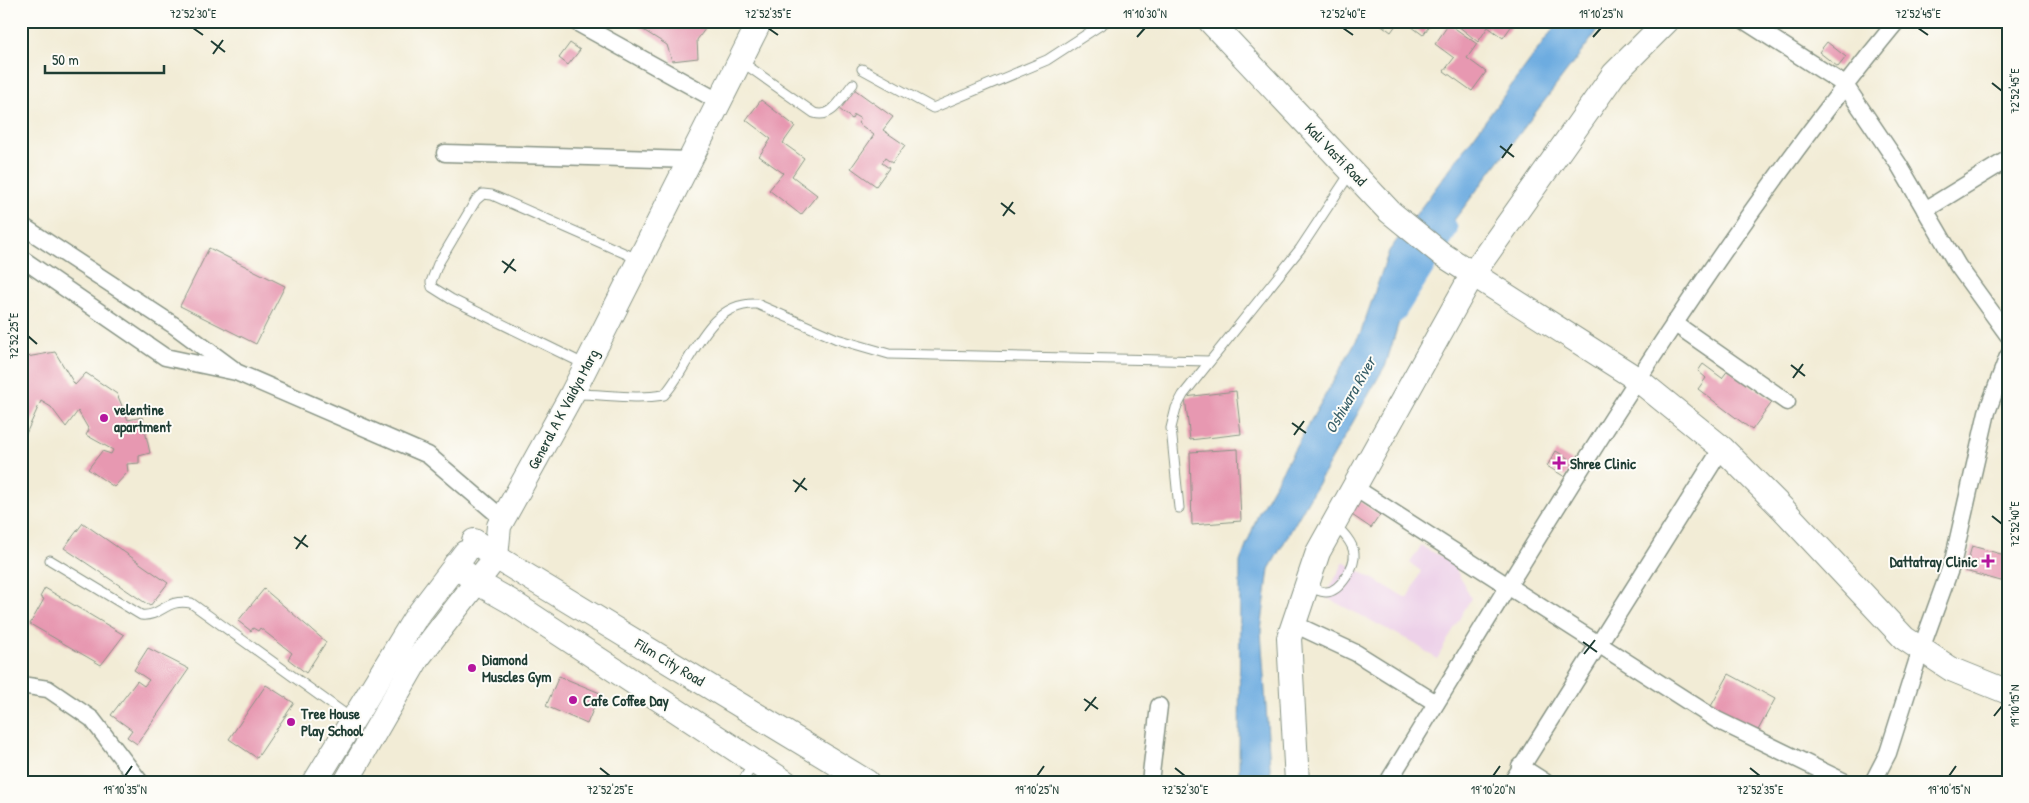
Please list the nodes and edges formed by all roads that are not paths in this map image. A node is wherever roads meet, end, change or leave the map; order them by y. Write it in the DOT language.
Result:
graph roads {
  1 [pos="574,21"];
  2 [pos="760,21"];
  3 [pos="1108,21"];
  4 [pos="1210,21"];
  5 [pos="1666,21"];
  6 [pos="1745,21"];
  7 [pos="1897,21"];
  8 [pos="739,61"];
  9 [pos="862,69"];
  10 [pos="853,84"];
  11 [pos="1844,85"];
  12 [pos="718,101"];
  13 [pos="445,153"];
  14 [pos="2008,159"];
  15 [pos="692,160"];
  16 [pos="1352,171"];
  17 [pos="1925,210"];
  18 [pos="21,225"];
  19 [pos="21,258"];
  20 [pos="640,261"];
  21 [pos="1474,272"];
  22 [pos="1674,323"];
  23 [pos="2008,335"];
  24 [pos="2008,356"];
  25 [pos="1210,361"];
  26 [pos="587,366"];
  27 [pos="236,372"];
  28 [pos="1637,378"];
  29 [pos="572,394"];
  30 [pos="1787,402"];
  31 [pos="1722,448"];
  32 [pos="1355,488"];
  33 [pos="1179,508"];
  34 [pos="501,523"];
  35 [pos="1334,524"];
  36 [pos="474,541"];
  37 [pos="496,557"];
  38 [pos="50,560"];
  39 [pos="455,565"];
  40 [pos="478,583"];
  41 [pos="1307,586"];
  42 [pos="1507,587"];
  43 [pos="1294,624"];
  44 [pos="1598,644"];
  45 [pos="1921,649"];
  46 [pos="21,685"];
  47 [pos="2008,692"];
  48 [pos="1436,703"];
  49 [pos="1159,706"];
  50 [pos="352,719"];
  51 [pos="756,761"];
  52 [pos="1520,766"];
  53 [pos="1299,781"];
  54 [pos="140,782"];
  55 [pos="315,782"];
  56 [pos="346,782"];
  57 [pos="742,782"];
  58 [pos="785,782"];
  59 [pos="866,782"];
  60 [pos="1150,782"];
  61 [pos="1388,782"];
  62 [pos="1512,782"];
  63 [pos="1545,782"];
  64 [pos="1845,782"];
  65 [pos="1873,782"];
  1 -- 12 [label="street"];
  2 -- 8 [label="street, General A K Vaidya Marg"];
  3 -- 9 [label="lane"];
  4 -- 16 [label="street, Kali Vasti Road"];
  5 -- 21 [label="street"];
  6 -- 11 [label="street"];
  7 -- 11 [label="street"];
  8 -- 10 [label="lane"];
  8 -- 12 [label="street, General A K Vaidya Marg"];
  11 -- 17 [label="street"];
  11 -- 22 [label="street"];
  12 -- 15 [label="street, General A K Vaidya Marg"];
  13 -- 15 [label="street"];
  14 -- 17 [label="street"];
  15 -- 20 [label="street, General A K Vaidya Marg"];
  16 -- 21 [label="street, Kali Vasti Road"];
  16 -- 25 [label="lane"];
  17 -- 23 [label="street"];
  18 -- 27 [label="street"];
  19 -- 27 [label="street"];
  20 -- 26 [label="street, General A K Vaidya Marg"];
  20 -- 26 [label="lane"];
  21 -- 28 [label="street, Kali Vasti Road"];
  21 -- 32 [label="street"];
  22 -- 28 [label="street"];
  22 -- 30 [label="street"];
  24 -- 45 [label="street"];
  25 -- 29 [label="lane"];
  25 -- 33 [label="lane"];
  26 -- 29 [label="street, General A K Vaidya Marg"];
  27 -- 34 [label="street"];
  28 -- 31 [label="street, Kali Vasti Road"];
  28 -- 42 [label="street"];
  29 -- 34 [label="street, General A K Vaidya Marg"];
  31 -- 44 [label="street"];
  31 -- 45 [label="street, Kali Vasti Road"];
  32 -- 35 [label="street"];
  32 -- 42 [label="street"];
  34 -- 36 [label="street"];
  34 -- 37 [label="street, General A K Vaidya Marg"];
  35 -- 41 [label="street"];
  35 -- 41 [label="lane"];
  36 -- 37 [label="street, Film City Road"];
  36 -- 39 [label="street"];
  37 -- 40 [label="street, General A K Vaidya Marg"];
  37 -- 59 [label="street, Film City Road"];
  38 -- 50 [label="lane"];
  39 -- 40 [label="street"];
  39 -- 50 [label="street"];
  40 -- 51 [label="street"];
  40 -- 56 [label="street, General A K Vaidya Marg"];
  41 -- 43 [label="street"];
  42 -- 44 [label="street"];
  42 -- 48 [label="street"];
  43 -- 48 [label="street"];
  43 -- 53 [label="street"];
  44 -- 52 [label="street"];
  44 -- 64 [label="street"];
  45 -- 47 [label="street, Kali Vasti Road"];
  45 -- 65 [label="street"];
  46 -- 54 [label="street"];
  48 -- 61 [label="street"];
  49 -- 60 [label="street"];
  50 -- 55 [label="street"];
  51 -- 57 [label="lane"];
  51 -- 58 [label="street"];
  52 -- 62 [label="street"];
  52 -- 63 [label="street"];
}
